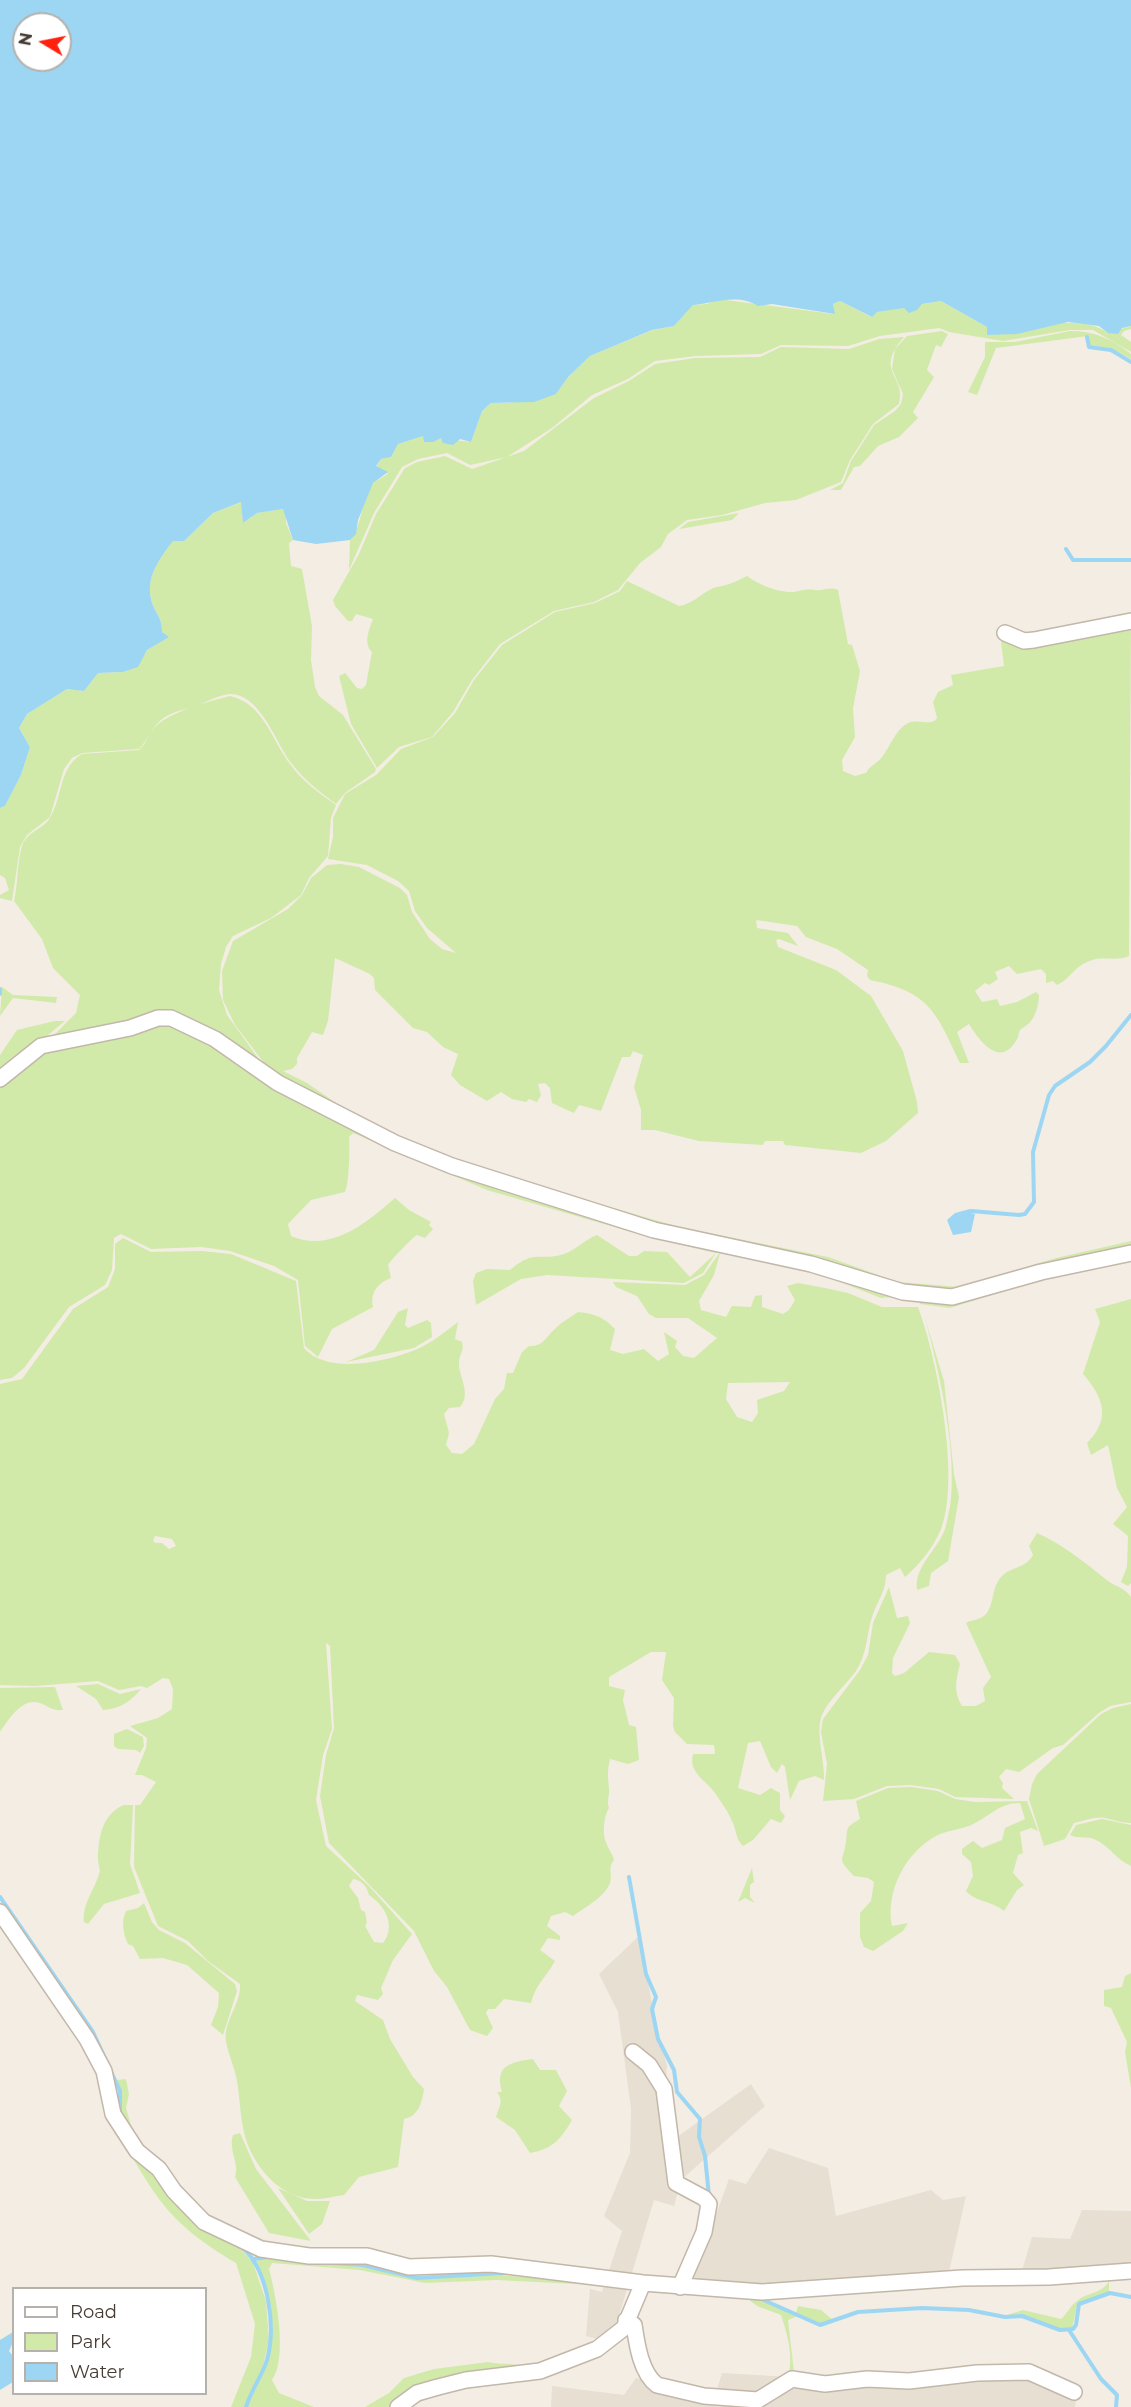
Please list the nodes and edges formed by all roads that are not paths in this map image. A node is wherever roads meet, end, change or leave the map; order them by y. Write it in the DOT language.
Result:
graph roads {
  1 [pos="1131,621"];
  2 [pos="1005,633"];
  3 [pos="0,1079"];
  4 [pos="1131,1253"];
  5 [pos="0,1912"];
  6 [pos="633,2052"];
  7 [pos="1131,2271"];
  8 [pos="643,2283"];
  9 [pos="680,2287"];
  10 [pos="626,2320"];
  11 [pos="1074,2392"];
  12 [pos="398,2407"];
  1 -- 2 [label="street"];
  3 -- 4 [label="street"];
  5 -- 8 [label="street"];
  6 -- 9 [label="street"];
  7 -- 9 [label="street"];
  8 -- 9 [label="street"];
  8 -- 10 [label="street"];
  10 -- 11 [label="street"];
  10 -- 12 [label="street"];
}
